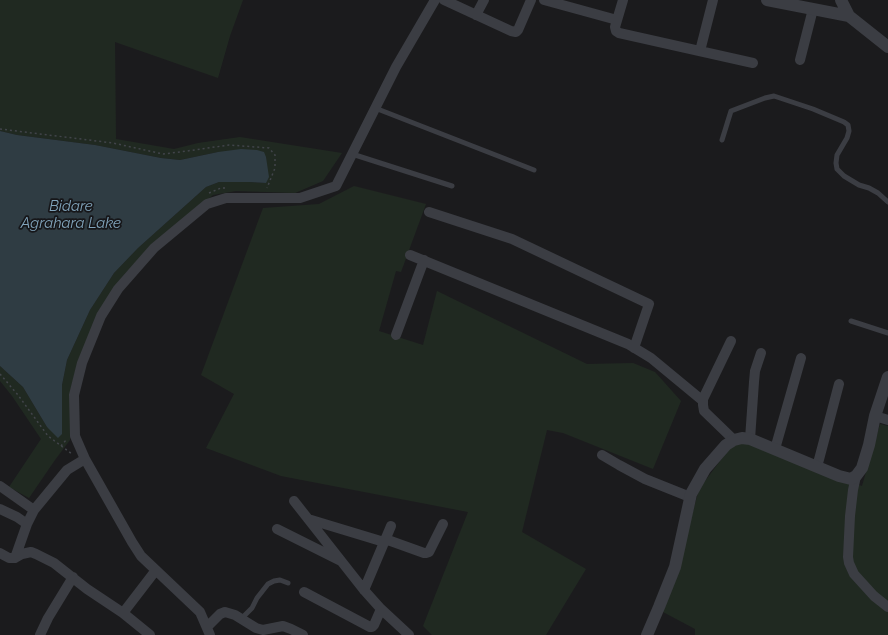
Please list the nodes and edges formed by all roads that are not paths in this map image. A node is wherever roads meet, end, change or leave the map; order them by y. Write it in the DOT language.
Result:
graph roads {
  1 [pos="435,0"];
  2 [pos="444,0"];
  3 [pos="484,0"];
  4 [pos="531,0"];
  5 [pos="544,0"];
  6 [pos="623,0"];
  7 [pos="713,0"];
  8 [pos="767,0"];
  9 [pos="841,0"];
  10 [pos="813,9"];
  11 [pos="476,15"];
  12 [pos="849,16"];
  13 [pos="617,20"];
  14 [pos="888,47"];
  15 [pos="700,51"];
  16 [pos="800,60"];
  17 [pos="752,63"];
  18 [pos="375,108"];
  19 [pos="722,140"];
  20 [pos="352,154"];
  21 [pos="534,170"];
  22 [pos="452,186"];
  23 [pos="888,202"];
  24 [pos="429,212"];
  25 [pos="410,255"];
  26 [pos="424,260"];
  27 [pos="851,321"];
  28 [pos="888,333"];
  29 [pos="396,335"];
  30 [pos="731,341"];
  31 [pos="634,348"];
  32 [pos="761,352"];
  33 [pos="800,358"];
  34 [pos="888,377"];
  35 [pos="839,384"];
  36 [pos="703,401"];
  37 [pos="875,416"];
  38 [pos="888,420"];
  39 [pos="750,439"];
  40 [pos="734,440"];
  41 [pos="775,449"];
  42 [pos="602,455"];
  43 [pos="84,460"];
  44 [pos="818,467"];
  45 [pos="856,476"];
  46 [pos="0,486"];
  47 [pos="690,497"];
  48 [pos="294,501"];
  49 [pos="0,509"];
  50 [pos="34,510"];
  51 [pos="308,519"];
  52 [pos="27,524"];
  53 [pos="443,524"];
  54 [pos="391,526"];
  55 [pos="276,529"];
  56 [pos="384,540"];
  57 [pos="0,553"];
  58 [pos="15,558"];
  59 [pos="342,561"];
  60 [pos="156,570"];
  61 [pos="73,577"];
  62 [pos="288,583"];
  63 [pos="364,590"];
  64 [pos="304,592"];
  65 [pos="888,607"];
  66 [pos="381,609"];
  67 [pos="123,613"];
  68 [pos="242,618"];
  69 [pos="208,631"];
  70 [pos="43,634"];
  71 [pos="150,635"];
  72 [pos="303,635"];
  73 [pos="409,635"];
  74 [pos="647,635"];
  1 -- 18 [label="street"];
  2 -- 11 [label="street"];
  3 -- 11 [label="street"];
  4 -- 11 [label="street"];
  5 -- 13 [label="street"];
  6 -- 13 [label="street"];
  7 -- 15 [label="street"];
  8 -- 10 [label="street"];
  9 -- 12 [label="street"];
  10 -- 12 [label="street"];
  10 -- 16 [label="street"];
  12 -- 14 [label="street"];
  13 -- 15 [label="street"];
  15 -- 17 [label="street"];
  18 -- 20 [label="street"];
  18 -- 21 [label="lane"];
  19 -- 23 [label="lane"];
  20 -- 22 [label="lane"];
  20 -- 43 [label="street"];
  24 -- 31 [label="street"];
  25 -- 26 [label="street"];
  26 -- 29 [label="street"];
  26 -- 31 [label="street"];
  27 -- 28 [label="lane"];
  30 -- 36 [label="street"];
  31 -- 36 [label="street"];
  32 -- 39 [label="street"];
  33 -- 41 [label="street"];
  34 -- 37 [label="street"];
  35 -- 44 [label="street"];
  36 -- 40 [label="street"];
  37 -- 38 [label="street"];
  37 -- 45 [label="street"];
  39 -- 40 [label="street"];
  39 -- 41 [label="street"];
  40 -- 47 [label="street"];
  41 -- 44 [label="street"];
  42 -- 47 [label="street"];
  43 -- 50 [label="street"];
  43 -- 60 [label="street"];
  44 -- 45 [label="street"];
  45 -- 65 [label="street"];
  46 -- 50 [label="street"];
  47 -- 74 [label="street"];
  48 -- 51 [label="street"];
  49 -- 52 [label="street"];
  50 -- 52 [label="street"];
  51 -- 56 [label="street"];
  51 -- 59 [label="street"];
  52 -- 58 [label="street"];
  53 -- 56 [label="street"];
  54 -- 56 [label="street"];
  55 -- 59 [label="street"];
  56 -- 63 [label="street"];
  57 -- 58 [label="street"];
  58 -- 61 [label="street"];
  59 -- 63 [label="street"];
  60 -- 67 [label="street"];
  60 -- 69 [label="street"];
  61 -- 67 [label="street"];
  61 -- 70 [label="street"];
  62 -- 68 [label="lane"];
  63 -- 66 [label="street"];
  64 -- 66 [label="street"];
  66 -- 73 [label="street"];
  67 -- 71 [label="street"];
  68 -- 69 [label="street"];
  68 -- 72 [label="street"];
}
